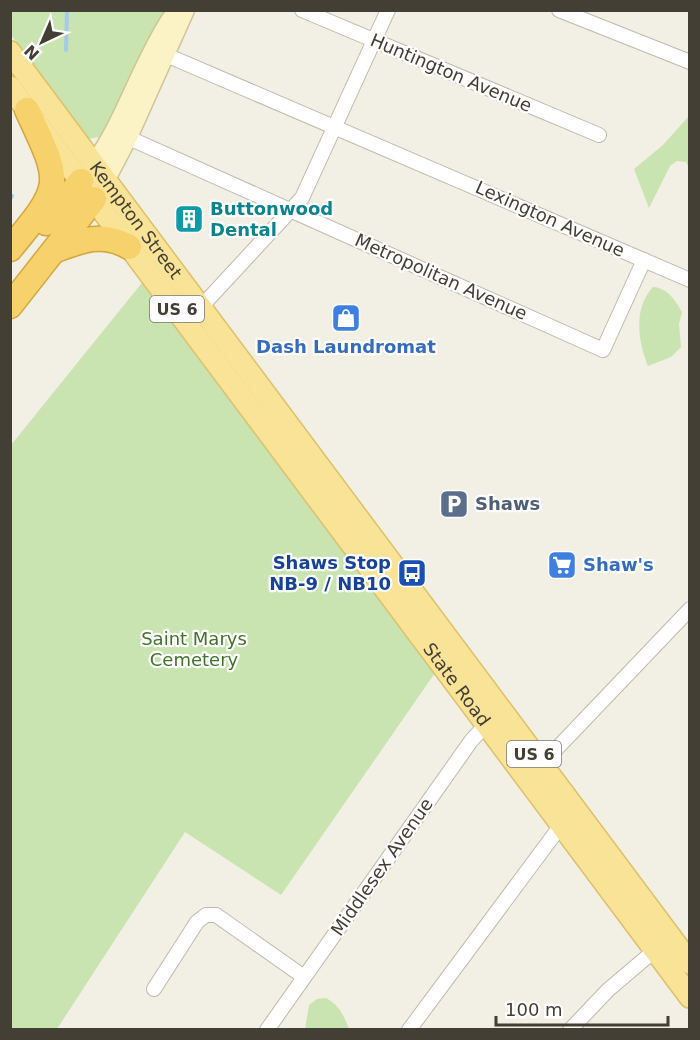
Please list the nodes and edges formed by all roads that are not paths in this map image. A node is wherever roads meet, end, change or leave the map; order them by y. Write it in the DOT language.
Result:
graph roads {
  1 [pos="177,10"];
  2 [pos="185,10"];
  3 [pos="302,10"];
  4 [pos="388,10"];
  5 [pos="559,10"];
  6 [pos="374,41"];
  7 [pos="10,52"];
  8 [pos="159,52"];
  9 [pos="690,62"];
  10 [pos="10,87"];
  11 [pos="27,110"];
  12 [pos="335,127"];
  13 [pos="121,134"];
  14 [pos="599,135"];
  15 [pos="94,180"];
  16 [pos="292,210"];
  17 [pos="129,247"];
  18 [pos="10,249"];
  19 [pos="56,250"];
  20 [pos="644,260"];
  21 [pos="10,265"];
  22 [pos="690,280"];
  23 [pos="10,306"];
  24 [pos="201,307"];
  25 [pos="319,481"];
  26 [pos="690,609"];
  27 [pos="494,717"];
  28 [pos="542,764"];
  29 [pos="562,824"];
  30 [pos="662,943"];
  31 [pos="690,963"];
  32 [pos="304,977"];
  33 [pos="154,989"];
  34 [pos="690,996"];
  35 [pos="267,1029"];
  36 [pos="409,1029"];
  37 [pos="570,1029"];
  1 -- 8 [label="main road"];
  2 -- 8 [label="main road"];
  3 -- 6 [label="street, Huntington Avenue"];
  4 -- 6 [label="street"];
  5 -- 9 [label="street"];
  6 -- 12 [label="street"];
  6 -- 14 [label="street, Huntington Avenue"];
  7 -- 15 [label="main road, Kempton Street / US 6"];
  8 -- 12 [label="street, Lexington Avenue"];
  8 -- 13 [label="main road"];
  10 -- 11 [label="main road, Kempton Street / US 6"];
  11 -- 15 [label="main road, Kempton Street / US 6"];
  11 -- 18 [label="highway"];
  12 -- 16 [label="street"];
  12 -- 20 [label="street, Lexington Avenue"];
  13 -- 15 [label="main road"];
  13 -- 16 [label="street, Metropolitan Avenue"];
  15 -- 17 [label="main road, Kempton Street / US 6"];
  15 -- 19 [label="highway"];
  15 -- 21 [label="highway"];
  15 -- 24 [label="main road, Kempton Street / US 6"];
  16 -- 20 [label="street, Metropolitan Avenue"];
  16 -- 24 [label="street"];
  17 -- 19 [label="highway"];
  17 -- 25 [label="main road, Kempton Street / US 6"];
  19 -- 23 [label="highway"];
  20 -- 22 [label="street, Lexington Avenue"];
  24 -- 25 [label="main road, Kempton Street / US 6"];
  25 -- 27 [label="main road, State Road / US 6"];
  26 -- 28 [label="street"];
  27 -- 28 [label="main road, State Road / US 6"];
  27 -- 29 [label="main road, State Road / US 6"];
  27 -- 32 [label="street, Middlesex Avenue"];
  28 -- 30 [label="main road, State Road / US 6"];
  29 -- 30 [label="main road, State Road / US 6"];
  29 -- 36 [label="street"];
  30 -- 31 [label="main road, State Road / US 6"];
  30 -- 34 [label="main road, State Road / US 6"];
  30 -- 37 [label="street"];
  32 -- 33 [label="street"];
  32 -- 35 [label="street, Middlesex Avenue"];
}
